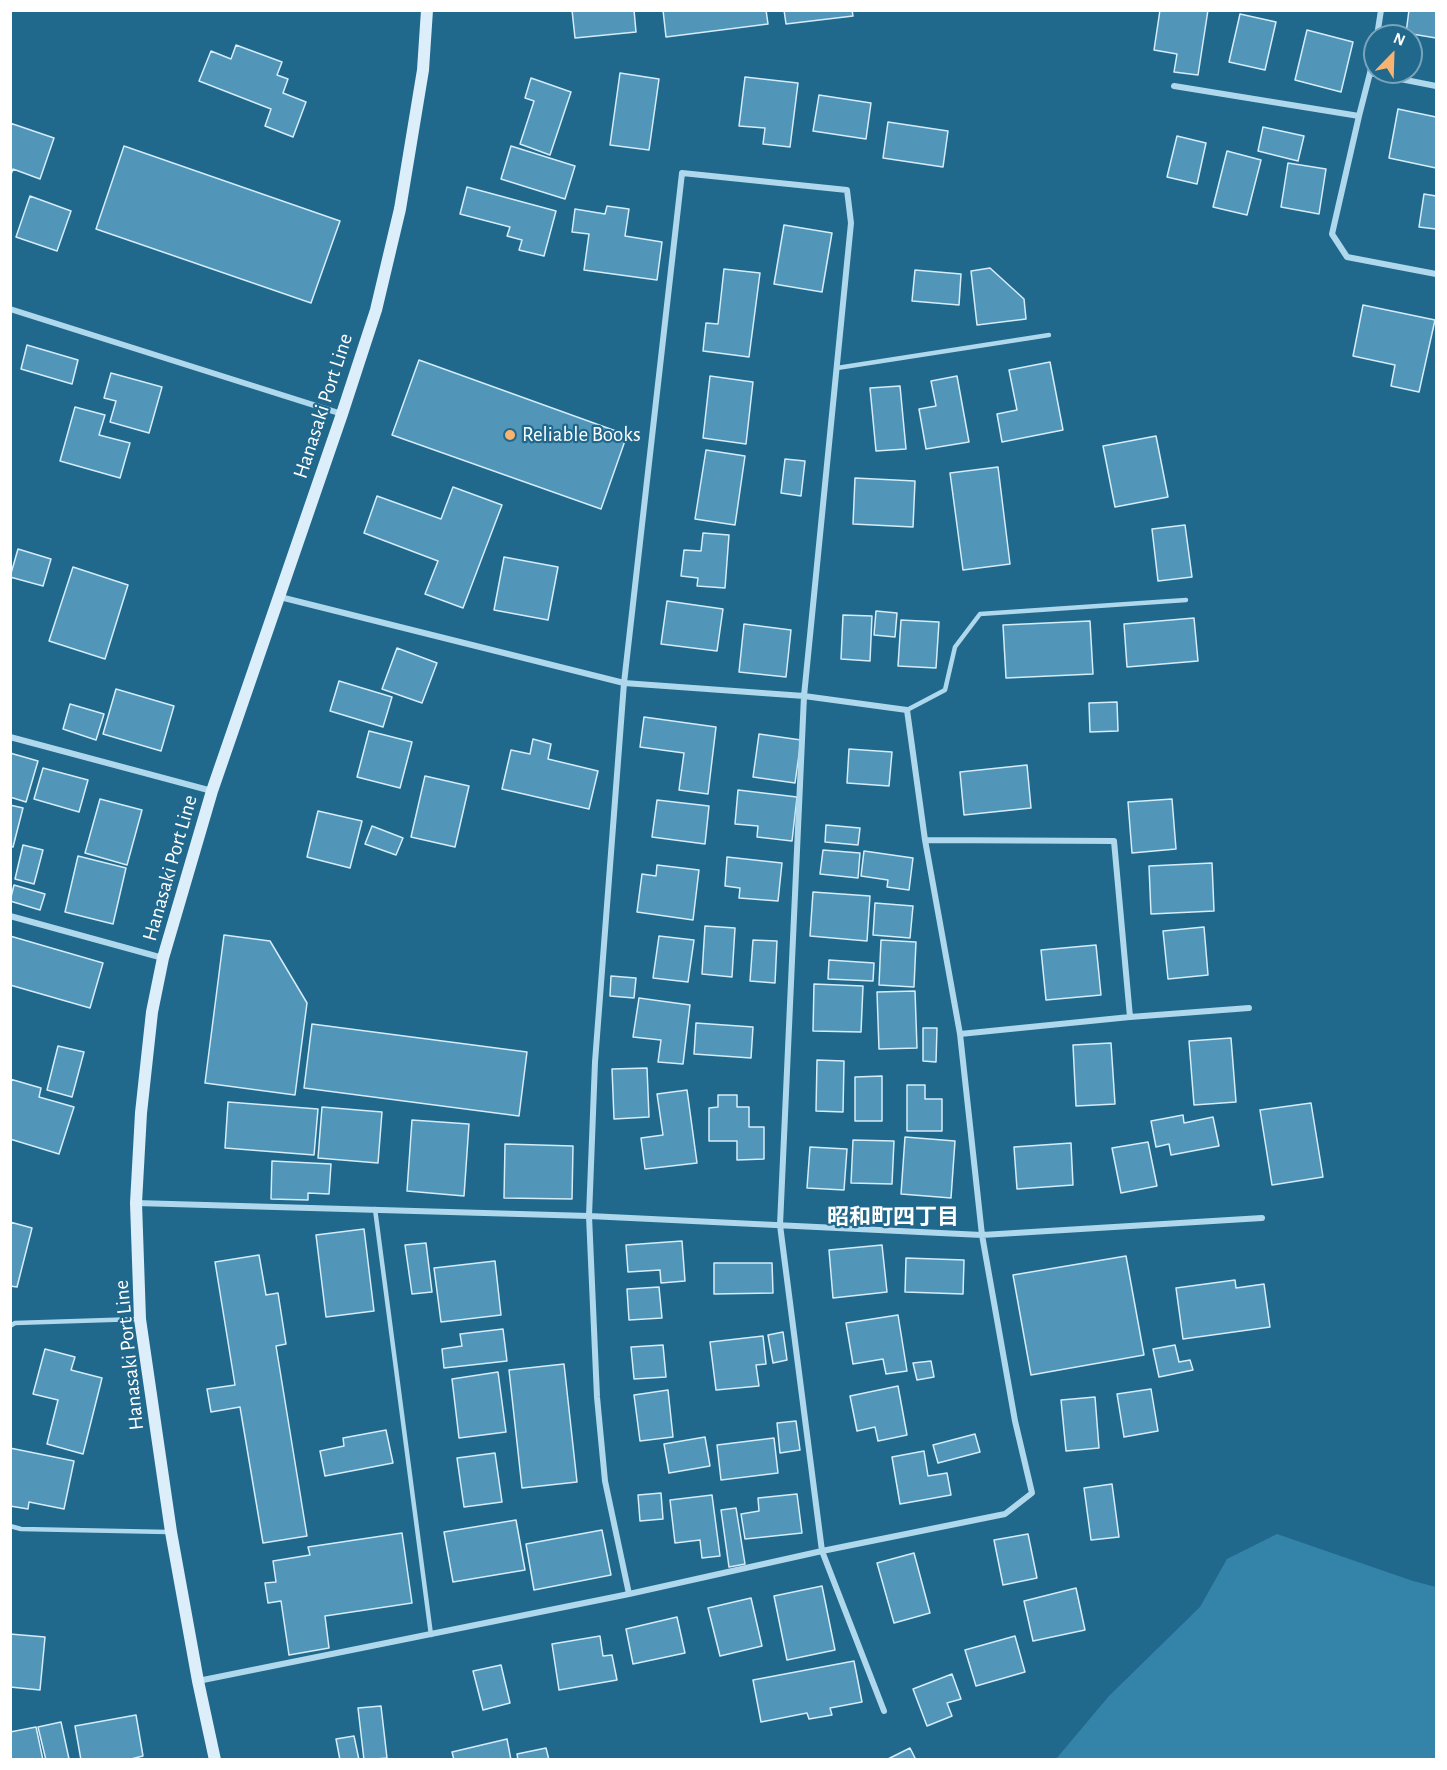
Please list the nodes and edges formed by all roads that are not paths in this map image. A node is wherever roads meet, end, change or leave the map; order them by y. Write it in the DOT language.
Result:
graph roads {
  1 [pos="427,10"];
  2 [pos="1367,84"];
  3 [pos="1174,86"];
  4 [pos="1359,116"];
  5 [pos="1437,274"];
  6 [pos="10,309"];
  7 [pos="1049,335"];
  8 [pos="837,368"];
  9 [pos="342,414"];
  10 [pos="280,597"];
  11 [pos="1186,600"];
  12 [pos="624,682"];
  13 [pos="804,696"];
  14 [pos="907,710"];
  15 [pos="10,737"];
  16 [pos="212,791"];
  17 [pos="925,840"];
  18 [pos="10,916"];
  19 [pos="163,958"];
  20 [pos="1249,1008"];
  21 [pos="1130,1017"];
  22 [pos="960,1034"];
  23 [pos="136,1203"];
  24 [pos="375,1209"];
  25 [pos="589,1216"];
  26 [pos="1262,1218"];
  27 [pos="780,1225"];
  28 [pos="982,1235"];
  29 [pos="140,1319"];
  30 [pos="10,1326"];
  31 [pos="10,1526"];
  32 [pos="171,1532"];
  33 [pos="822,1551"];
  34 [pos="629,1594"];
  35 [pos="431,1635"];
  36 [pos="198,1682"];
  37 [pos="884,1711"];
  38 [pos="214,1760"];
  1 -- 9 [label="main road, Hanasaki Port Line"];
  2 -- 4 [label="street"];
  3 -- 4 [label="street"];
  4 -- 5 [label="street"];
  6 -- 9 [label="street"];
  7 -- 8 [label="lane"];
  8 -- 12 [label="street"];
  8 -- 13 [label="street"];
  9 -- 10 [label="main road, Hanasaki Port Line"];
  10 -- 12 [label="street"];
  10 -- 16 [label="main road, Hanasaki Port Line"];
  11 -- 14 [label="lane"];
  12 -- 13 [label="street"];
  12 -- 25 [label="street"];
  13 -- 14 [label="street"];
  13 -- 27 [label="street"];
  14 -- 17 [label="street"];
  15 -- 16 [label="street"];
  16 -- 19 [label="main road, Hanasaki Port Line"];
  17 -- 21 [label="street"];
  17 -- 22 [label="street"];
  18 -- 19 [label="street"];
  19 -- 23 [label="main road, Hanasaki Port Line"];
  20 -- 21 [label="street"];
  21 -- 22 [label="street"];
  22 -- 28 [label="street"];
  23 -- 24 [label="street"];
  23 -- 29 [label="main road, Hanasaki Port Line"];
  24 -- 25 [label="street"];
  24 -- 35 [label="lane"];
  25 -- 27 [label="street"];
  25 -- 34 [label="street"];
  26 -- 28 [label="street"];
  27 -- 28 [label="street"];
  27 -- 33 [label="street"];
  28 -- 33 [label="street"];
  29 -- 30 [label="lane"];
  29 -- 32 [label="main road, Hanasaki Port Line"];
  31 -- 32 [label="lane"];
  32 -- 36 [label="main road, Hanasaki Port Line"];
  33 -- 34 [label="street"];
  33 -- 37 [label="street"];
  34 -- 35 [label="street"];
  35 -- 36 [label="street"];
  36 -- 38 [label="main road, Hanasaki Port Line"];
}
